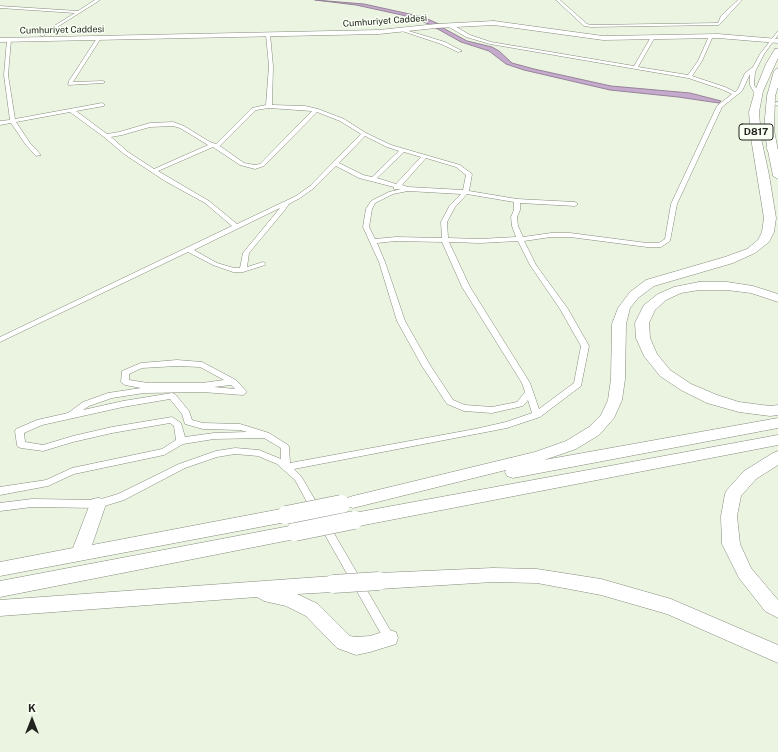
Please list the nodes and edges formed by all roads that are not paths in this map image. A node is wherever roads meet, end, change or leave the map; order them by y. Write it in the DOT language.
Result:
graph roads {
  1 [pos="98,0"];
  2 [pos="558,0"];
  3 [pos="740,0"];
  4 [pos="0,7"];
  5 [pos="79,12"];
  6 [pos="451,26"];
  7 [pos="426,27"];
  8 [pos="404,30"];
  9 [pos="778,32"];
  10 [pos="43,35"];
  11 [pos="268,35"];
  12 [pos="0,36"];
  13 [pos="711,36"];
  14 [pos="653,37"];
  15 [pos="99,38"];
  16 [pos="0,40"];
  17 [pos="9,40"];
  18 [pos="771,41"];
  19 [pos="778,41"];
  20 [pos="460,51"];
  21 [pos="778,51"];
  22 [pos="636,67"];
  23 [pos="755,68"];
  24 [pos="778,71"];
  25 [pos="690,77"];
  26 [pos="103,82"];
  27 [pos="736,94"];
  28 [pos="758,95"];
  29 [pos="778,104"];
  30 [pos="102,105"];
  31 [pos="269,106"];
  32 [pos="316,110"];
  33 [pos="72,111"];
  34 [pos="769,116"];
  35 [pos="13,121"];
  36 [pos="0,123"];
  37 [pos="364,134"];
  38 [pos="106,136"];
  39 [pos="215,146"];
  40 [pos="772,147"];
  41 [pos="403,150"];
  42 [pos="38,155"];
  43 [pos="425,156"];
  44 [pos="778,161"];
  45 [pos="335,163"];
  46 [pos="762,167"];
  47 [pos="154,171"];
  48 [pos="778,176"];
  49 [pos="373,179"];
  50 [pos="399,185"];
  51 [pos="408,189"];
  52 [pos="466,192"];
  53 [pos="391,193"];
  54 [pos="517,201"];
  55 [pos="286,203"];
  56 [pos="575,204"];
  57 [pos="778,215"];
  58 [pos="236,226"];
  59 [pos="521,239"];
  60 [pos="374,241"];
  61 [pos="445,241"];
  62 [pos="189,250"];
  63 [pos="263,264"];
  64 [pos="243,270"];
  65 [pos="778,298"];
  66 [pos="0,340"];
  67 [pos="233,382"];
  68 [pos="529,393"];
  69 [pos="778,410"];
  70 [pos="537,415"];
  71 [pos="69,416"];
  72 [pos="778,423"];
  73 [pos="266,434"];
  74 [pos="778,440"];
  75 [pos="181,441"];
  76 [pos="778,457"];
  77 [pos="286,467"];
  78 [pos="0,491"];
  79 [pos="347,503"];
  80 [pos="98,504"];
  81 [pos="0,507"];
  82 [pos="80,554"];
  83 [pos="0,568"];
  84 [pos="0,589"];
  85 [pos="250,590"];
  86 [pos="0,608"];
  87 [pos="778,610"];
  88 [pos="389,638"];
  89 [pos="778,654"];
  1 -- 5 [label="street"];
  2 -- 3 [label="street"];
  4 -- 5 [label="street"];
  5 -- 10 [label="street"];
  6 -- 7 [label="street, Cumhuriyet Caddesi"];
  6 -- 14 [label="street, Cumhuriyet Caddesi"];
  6 -- 22 [label="street"];
  7 -- 8 [label="street, Cumhuriyet Caddesi"];
  7 -- 10 [label="street"];
  8 -- 11 [label="street, Cumhuriyet Caddesi"];
  8 -- 20 [label="street"];
  9 -- 18 [label="street"];
  10 -- 12 [label="street"];
  11 -- 15 [label="street, Cumhuriyet Caddesi"];
  11 -- 31 [label="street"];
  13 -- 14 [label="street, Cumhuriyet Caddesi"];
  13 -- 18 [label="street, Cumhuriyet Caddesi"];
  13 -- 25 [label="street"];
  14 -- 22 [label="street"];
  15 -- 17 [label="street, Cumhuriyet Caddesi"];
  15 -- 26 [label="street"];
  16 -- 17 [label="street, Cumhuriyet Caddesi"];
  17 -- 35 [label="street"];
  18 -- 19 [label="street, Cumhuriyet Caddesi"];
  18 -- 23 [label="street"];
  21 -- 28 [label="highway, D817"];
  22 -- 25 [label="street"];
  23 -- 27 [label="street"];
  23 -- 28 [label="street"];
  24 -- 34 [label="highway, D817"];
  25 -- 27 [label="street"];
  27 -- 59 [label="street"];
  28 -- 46 [label="highway, D817"];
  29 -- 34 [label="highway"];
  30 -- 33 [label="street"];
  31 -- 32 [label="street"];
  31 -- 39 [label="street"];
  32 -- 37 [label="street"];
  32 -- 39 [label="street"];
  33 -- 35 [label="street"];
  33 -- 38 [label="street"];
  34 -- 40 [label="highway, D817"];
  35 -- 36 [label="street"];
  35 -- 42 [label="street"];
  37 -- 41 [label="street"];
  37 -- 45 [label="street"];
  38 -- 39 [label="street"];
  38 -- 47 [label="street"];
  39 -- 47 [label="street"];
  40 -- 44 [label="highway"];
  40 -- 48 [label="highway, D817"];
  41 -- 43 [label="street"];
  41 -- 49 [label="street"];
  43 -- 50 [label="street"];
  43 -- 52 [label="street"];
  45 -- 49 [label="street"];
  45 -- 55 [label="street"];
  46 -- 57 [label="highway, D817"];
  46 -- 79 [label="highway"];
  47 -- 58 [label="street"];
  49 -- 50 [label="street"];
  50 -- 51 [label="street"];
  50 -- 53 [label="street"];
  51 -- 52 [label="street"];
  51 -- 53 [label="street"];
  52 -- 54 [label="street"];
  52 -- 61 [label="street"];
  53 -- 60 [label="street"];
  54 -- 56 [label="street"];
  54 -- 59 [label="street"];
  55 -- 58 [label="street"];
  55 -- 64 [label="street"];
  58 -- 62 [label="street"];
  59 -- 61 [label="street"];
  59 -- 70 [label="street"];
  60 -- 61 [label="street"];
  60 -- 68 [label="street"];
  61 -- 68 [label="street"];
  62 -- 64 [label="street"];
  62 -- 66 [label="street"];
  63 -- 64 [label="street"];
  65 -- 69 [label="highway"];
  67 -- 67 [label="street"];
  67 -- 71 [label="street"];
  68 -- 70 [label="street"];
  70 -- 77 [label="street"];
  71 -- 73 [label="street"];
  71 -- 75 [label="street"];
  72 -- 79 [label="highway"];
  73 -- 75 [label="street"];
  73 -- 77 [label="street"];
  74 -- 84 [label="highway, bridge"];
  75 -- 78 [label="street"];
  76 -- 87 [label="highway"];
  77 -- 80 [label="street"];
  77 -- 88 [label="street"];
  79 -- 82 [label="highway, bridge"];
  80 -- 81 [label="street"];
  80 -- 82 [label="highway"];
  82 -- 83 [label="highway"];
  85 -- 86 [label="highway"];
  85 -- 88 [label="highway"];
  85 -- 89 [label="highway, bridge"];
}
